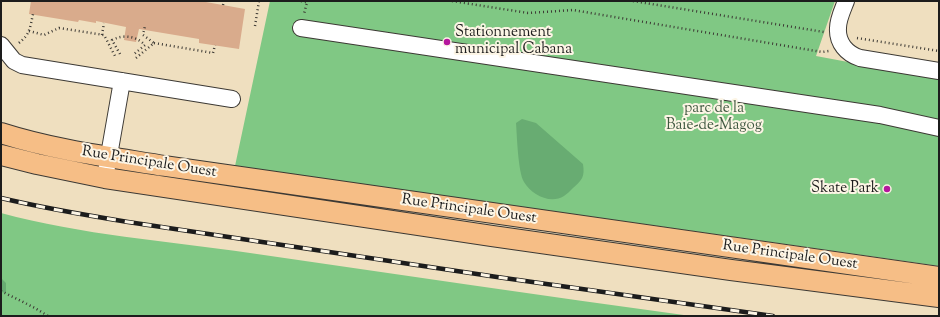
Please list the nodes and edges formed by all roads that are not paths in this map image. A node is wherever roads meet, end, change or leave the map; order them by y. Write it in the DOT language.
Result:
graph roads {
  1 [pos="846,1"];
  2 [pos="301,28"];
  3 [pos="4,49"];
  4 [pos="939,71"];
  5 [pos="122,81"];
  6 [pos="232,99"];
  7 [pos="939,128"];
  8 [pos="1,133"];
  9 [pos="1,155"];
  10 [pos="109,157"];
  11 [pos="106,178"];
  12 [pos="939,277"];
  13 [pos="939,297"];
  1 -- 4 [label="street"];
  2 -- 7 [label="street"];
  3 -- 5 [label="street"];
  5 -- 6 [label="street"];
  5 -- 10 [label="street"];
  8 -- 10 [label="main road, Rue Principale Ouest"];
  9 -- 11 [label="main road, Rue Principale Ouest"];
  10 -- 11 [label="street"];
  10 -- 12 [label="main road, Rue Principale Ouest"];
  11 -- 13 [label="main road, Rue Principale Ouest"];
}
